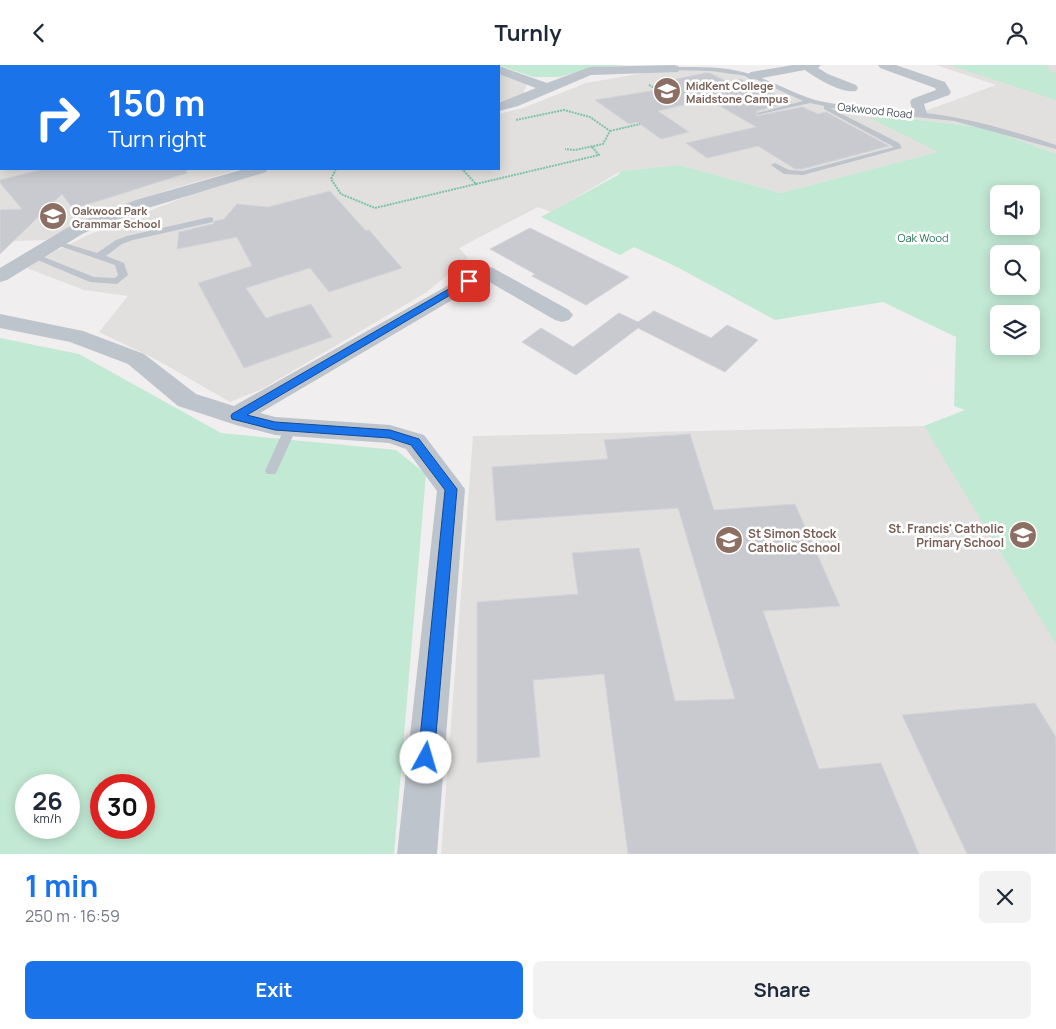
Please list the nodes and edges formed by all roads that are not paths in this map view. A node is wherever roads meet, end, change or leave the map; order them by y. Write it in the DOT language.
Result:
graph roads {
  1 [pos="884,65"];
  2 [pos="812,66"];
  3 [pos="674,69"];
  4 [pos="500,70"];
  5 [pos="751,76"];
  6 [pos="570,78"];
  7 [pos="623,83"];
  8 [pos="598,84"];
  9 [pos="940,85"];
  10 [pos="549,88"];
  11 [pos="851,88"];
  12 [pos="955,90"];
  13 [pos="814,102"];
  14 [pos="500,107"];
  15 [pos="759,114"];
  16 [pos="920,114"];
  17 [pos="1056,147"];
  18 [pos="775,165"];
  19 [pos="257,170"];
  20 [pos="210,220"];
  21 [pos="55,243"];
  22 [pos="33,256"];
  23 [pos="98,257"];
  24 [pos="0,276"];
  25 [pos="562,315"];
  26 [pos="0,321"];
  27 [pos="236,416"];
  28 [pos="290,427"];
  29 [pos="270,471"];
  30 [pos="417,854"];
  1 -- 9 [label="street"];
  2 -- 5 [label="street"];
  2 -- 11 [label="street"];
  3 -- 5 [label="lane, Oakwood Road"];
  3 -- 6 [label="street, Oakwood Road"];
  3 -- 7 [label="street"];
  4 -- 10 [label="street"];
  5 -- 13 [label="lane, Oakwood Road"];
  6 -- 8 [label="street"];
  6 -- 10 [label="street, Oakwood Road"];
  9 -- 12 [label="street"];
  9 -- 16 [label="street"];
  10 -- 14 [label="street, Oakwood Road"];
  13 -- 15 [label="lane"];
  13 -- 16 [label="lane, Oakwood Road"];
  13 -- 18 [label="lane"];
  16 -- 17 [label="lane, Oakwood Road"];
  19 -- 21 [label="street"];
  20 -- 23 [label="lane"];
  21 -- 22 [label="street"];
  21 -- 23 [label="lane"];
  22 -- 23 [label="lane"];
  22 -- 24 [label="street"];
  25 -- 27 [label="street"];
  26 -- 27 [label="street"];
  27 -- 28 [label="street"];
  28 -- 29 [label="lane"];
  28 -- 30 [label="street"];
}
